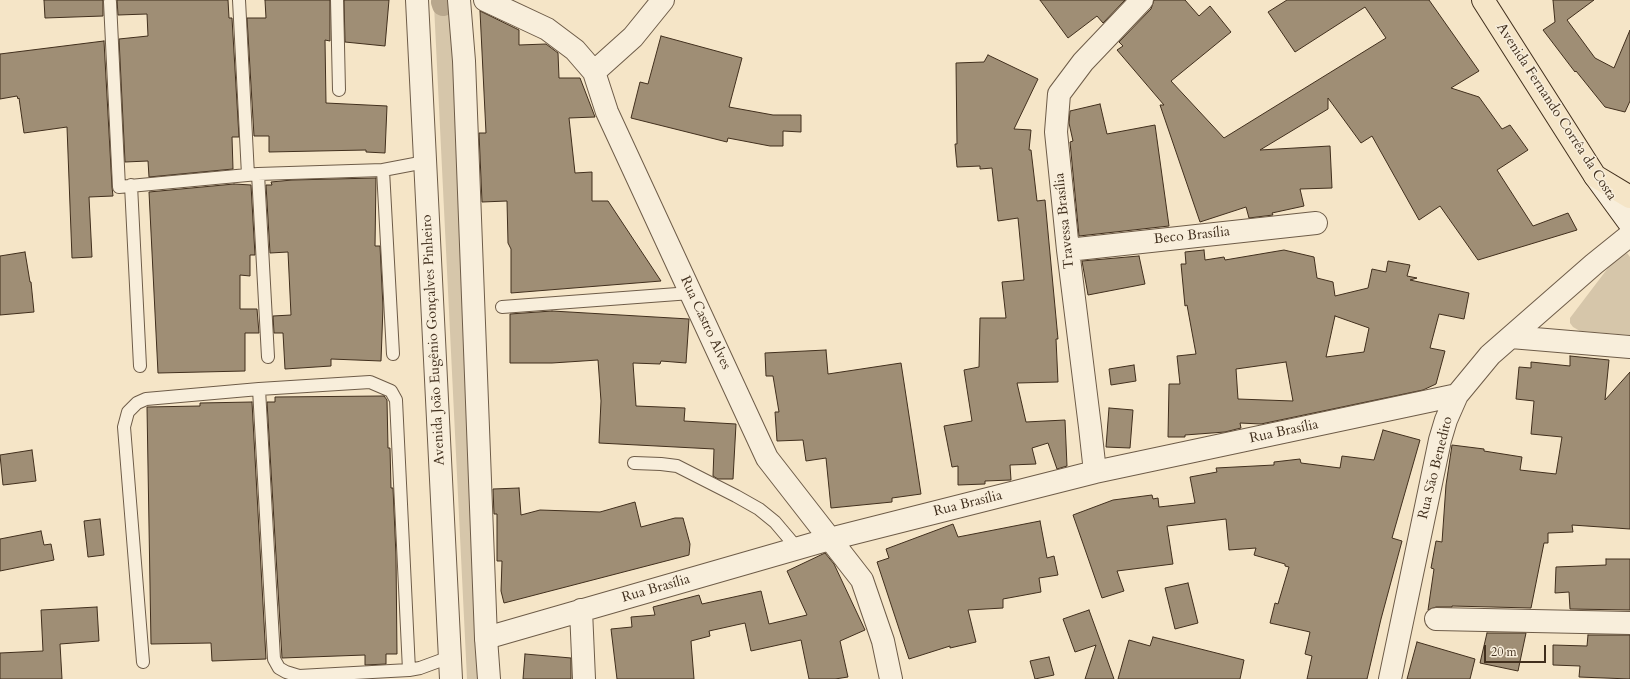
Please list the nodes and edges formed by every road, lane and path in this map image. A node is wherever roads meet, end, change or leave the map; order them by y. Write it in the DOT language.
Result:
graph roads {
  1 [pos="239,0"];
  2 [pos="337,0"];
  3 [pos="417,0"];
  4 [pos="459,0"];
  5 [pos="485,0"];
  6 [pos="663,0"];
  7 [pos="1142,0"];
  8 [pos="1483,0"];
  9 [pos="110,2"];
  10 [pos="594,72"];
  11 [pos="339,90"];
  12 [pos="425,162"];
  13 [pos="383,170"];
  14 [pos="253,174"];
  15 [pos="1595,176"];
  16 [pos="131,185"];
  17 [pos="1630,196"];
  18 [pos="1316,223"];
  19 [pos="1630,224"];
  20 [pos="1630,236"];
  21 [pos="1068,250"];
  22 [pos="691,293"];
  23 [pos="502,307"];
  24 [pos="1511,337"];
  25 [pos="1630,347"];
  26 [pos="393,354"];
  27 [pos="268,357"];
  28 [pos="140,366"];
  29 [pos="259,389"];
  30 [pos="1457,395"];
  31 [pos="634,463"];
  32 [pos="1095,472"];
  33 [pos="830,539"];
  34 [pos="797,548"];
  35 [pos="581,610"];
  36 [pos="1436,619"];
  37 [pos="1630,622"];
  38 [pos="486,638"];
  39 [pos="450,657"];
  40 [pos="143,662"];
  41 [pos="409,670"];
  42 [pos="451,679"];
  43 [pos="489,679"];
  44 [pos="584,679"];
  45 [pos="891,679"];
  46 [pos="1390,679"];
  1 -- 14 [label="lane"];
  2 -- 11 [label="lane"];
  3 -- 12 [label="street, Avenida João Eugênio Gonçalves Pinheiro"];
  4 -- 38 [label="street"];
  5 -- 10 [label="street, Rua Castro Alves"];
  6 -- 10 [label="street"];
  7 -- 21 [label="street, Travessa Brasília"];
  8 -- 15 [label="main road, Avenida Fernando Corrêa da Costa"];
  9 -- 16 [label="lane"];
  10 -- 22 [label="street, Rua Castro Alves"];
  12 -- 13 [label="lane"];
  12 -- 39 [label="street, Avenida João Eugênio Gonçalves Pinheiro"];
  13 -- 14 [label="lane"];
  13 -- 26 [label="lane"];
  14 -- 16 [label="lane"];
  14 -- 27 [label="lane"];
  15 -- 17 [label="main road"];
  15 -- 19 [label="street, Avenida Fernando Corrêa da Costa"];
  16 -- 28 [label="lane"];
  18 -- 21 [label="street, Beco Brasília"];
  20 -- 24 [label="street, Rua São Benedito"];
  21 -- 32 [label="street, Travessa Brasília"];
  22 -- 23 [label="lane"];
  22 -- 33 [label="street, Rua Castro Alves"];
  24 -- 25 [label="street"];
  24 -- 30 [label="street, Rua São Benedito"];
  29 -- 40 [label="lane"];
  29 -- 41 [label="lane"];
  29 -- 41 [label="lane"];
  30 -- 32 [label="street, Rua Brasília"];
  30 -- 46 [label="street, Rua São Benedito"];
  31 -- 34 [label="lane"];
  32 -- 33 [label="street, Rua Brasília"];
  33 -- 34 [label="street, Rua Brasília"];
  33 -- 45 [label="street, Rua Castro Alves"];
  34 -- 35 [label="street, Rua Brasília"];
  35 -- 38 [label="street, Rua Brasília"];
  35 -- 44 [label="street"];
  36 -- 37 [label="street"];
  38 -- 43 [label="street"];
  39 -- 41 [label="lane"];
  39 -- 42 [label="street, Avenida João Eugênio Gonçalves Pinheiro"];
}
